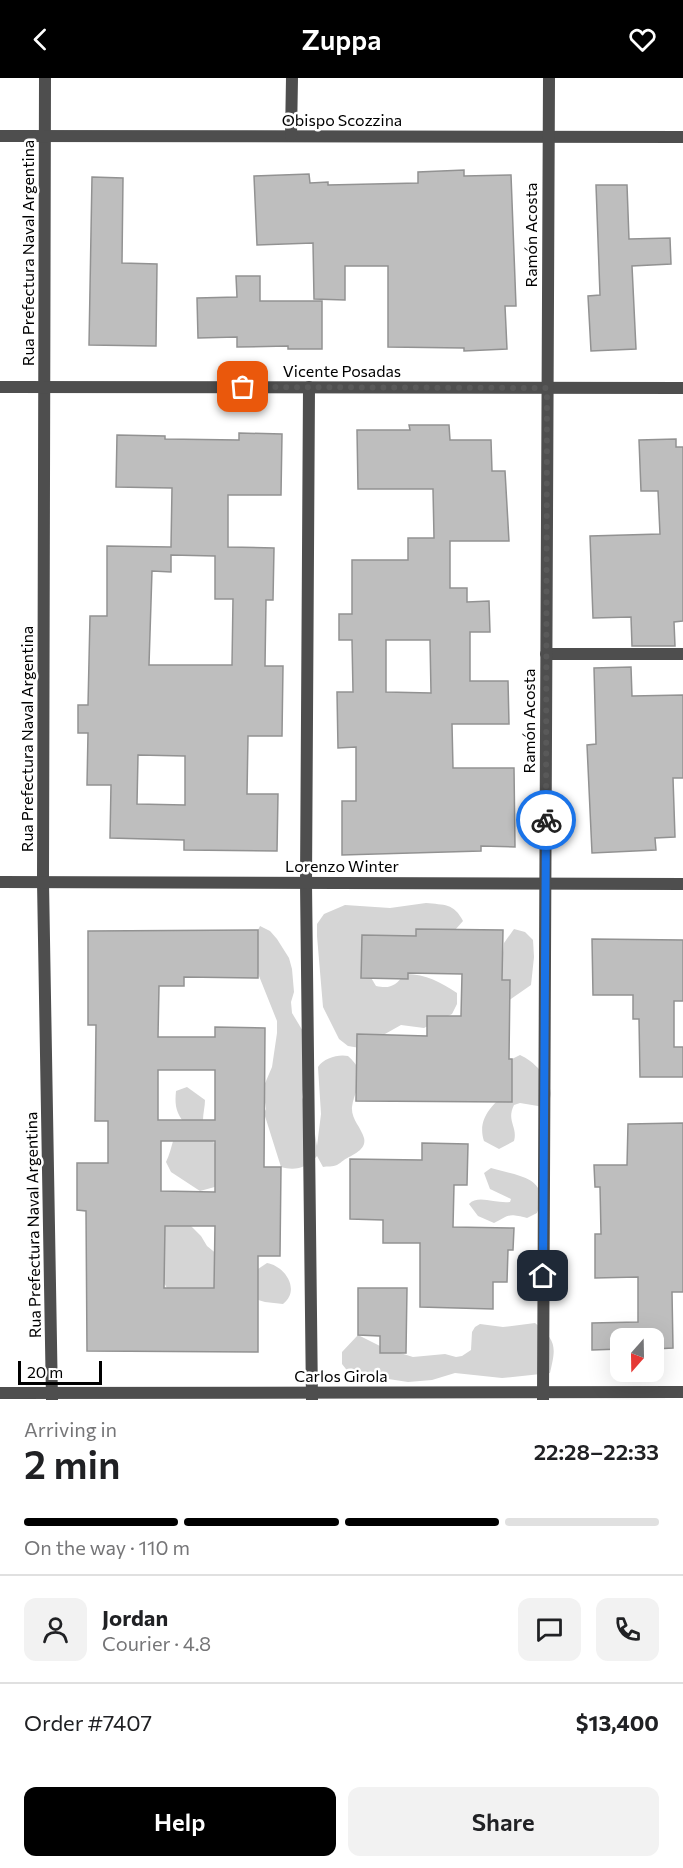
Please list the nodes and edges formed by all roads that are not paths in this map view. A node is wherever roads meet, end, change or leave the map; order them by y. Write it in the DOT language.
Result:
graph roads {
  1 [pos="45,78"];
  2 [pos="292,78"];
  3 [pos="549,78"];
  4 [pos="0,136"];
  5 [pos="45,136"];
  6 [pos="291,136"];
  7 [pos="548,137"];
  8 [pos="683,137"];
  9 [pos="0,387"];
  10 [pos="44,387"];
  11 [pos="309,387"];
  12 [pos="547,388"];
  13 [pos="683,388"];
  14 [pos="546,654"];
  15 [pos="683,654"];
  16 [pos="0,882"];
  17 [pos="43,882"];
  18 [pos="306,883"];
  19 [pos="545,884"];
  20 [pos="683,884"];
  21 [pos="683,1392"];
  22 [pos="0,1393"];
  23 [pos="52,1396"];
  24 [pos="312,1396"];
  25 [pos="543,1396"];
  1 -- 5 [label="street, Rua Prefectura Naval Argentina"];
  2 -- 6 [label="street"];
  3 -- 7 [label="street, Ramón Acosta"];
  4 -- 5 [label="street, Obispo Scozzina"];
  5 -- 6 [label="street, Obispo Scozzina"];
  5 -- 10 [label="street, Rua Prefectura Naval Argentina"];
  6 -- 7 [label="street, Obispo Scozzina"];
  7 -- 8 [label="street, Obispo Scozzina"];
  7 -- 12 [label="street, Ramón Acosta"];
  9 -- 10 [label="street, Vicente Posadas"];
  10 -- 11 [label="street, Vicente Posadas"];
  10 -- 17 [label="street, Rua Prefectura Naval Argentina"];
  11 -- 12 [label="street, Vicente Posadas"];
  11 -- 18 [label="street"];
  12 -- 13 [label="street, Vicente Posadas"];
  12 -- 14 [label="street, Ramón Acosta"];
  14 -- 15 [label="street"];
  14 -- 19 [label="street, Ramón Acosta"];
  16 -- 17 [label="street, Lorenzo Winter"];
  17 -- 18 [label="street, Lorenzo Winter"];
  17 -- 23 [label="street, Rua Prefectura Naval Argentina"];
  18 -- 19 [label="street, Lorenzo Winter"];
  18 -- 24 [label="street"];
  19 -- 20 [label="street, Lorenzo Winter"];
  19 -- 25 [label="street, Ramón Acosta"];
  21 -- 25 [label="street, Carlos Girola"];
  22 -- 23 [label="street, Carlos Girola"];
  23 -- 24 [label="street, Carlos Girola"];
  24 -- 25 [label="street, Carlos Girola"];
}
